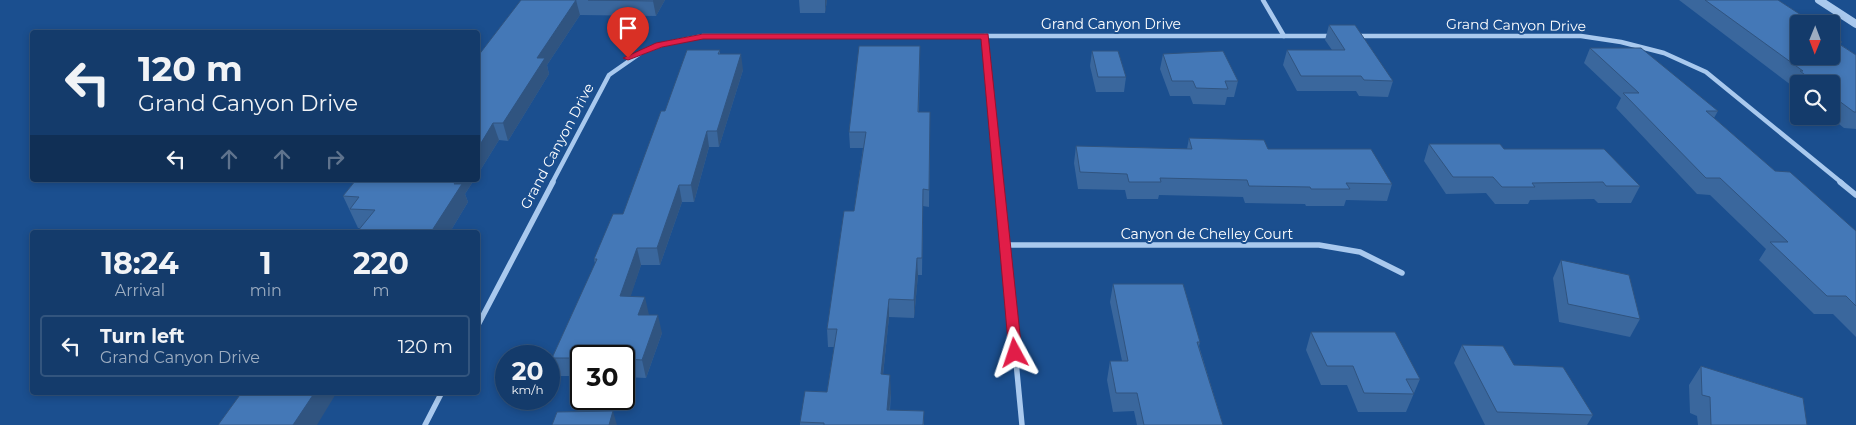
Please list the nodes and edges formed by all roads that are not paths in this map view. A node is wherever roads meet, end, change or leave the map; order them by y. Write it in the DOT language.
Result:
graph roads {
  1 [pos="1263,0"];
  2 [pos="1819,0"];
  3 [pos="1856,24"];
  4 [pos="985,36"];
  5 [pos="1284,36"];
  6 [pos="1333,36"];
  7 [pos="1353,36"];
  8 [pos="1856,196"];
  9 [pos="1005,245"];
  10 [pos="1402,274"];
  11 [pos="480,321"];
  12 [pos="440,395"];
  13 [pos="425,425"];
  14 [pos="1022,425"];
  1 -- 5 [label="street"];
  2 -- 3 [label="street"];
  4 -- 5 [label="street, Grand Canyon Drive"];
  4 -- 9 [label="street"];
  4 -- 11 [label="street, Grand Canyon Drive"];
  5 -- 6 [label="street, Grand Canyon Drive"];
  7 -- 8 [label="street, Grand Canyon Drive"];
  9 -- 10 [label="street, Canyon de Chelley Court"];
  9 -- 14 [label="street"];
  12 -- 13 [label="street"];
}
